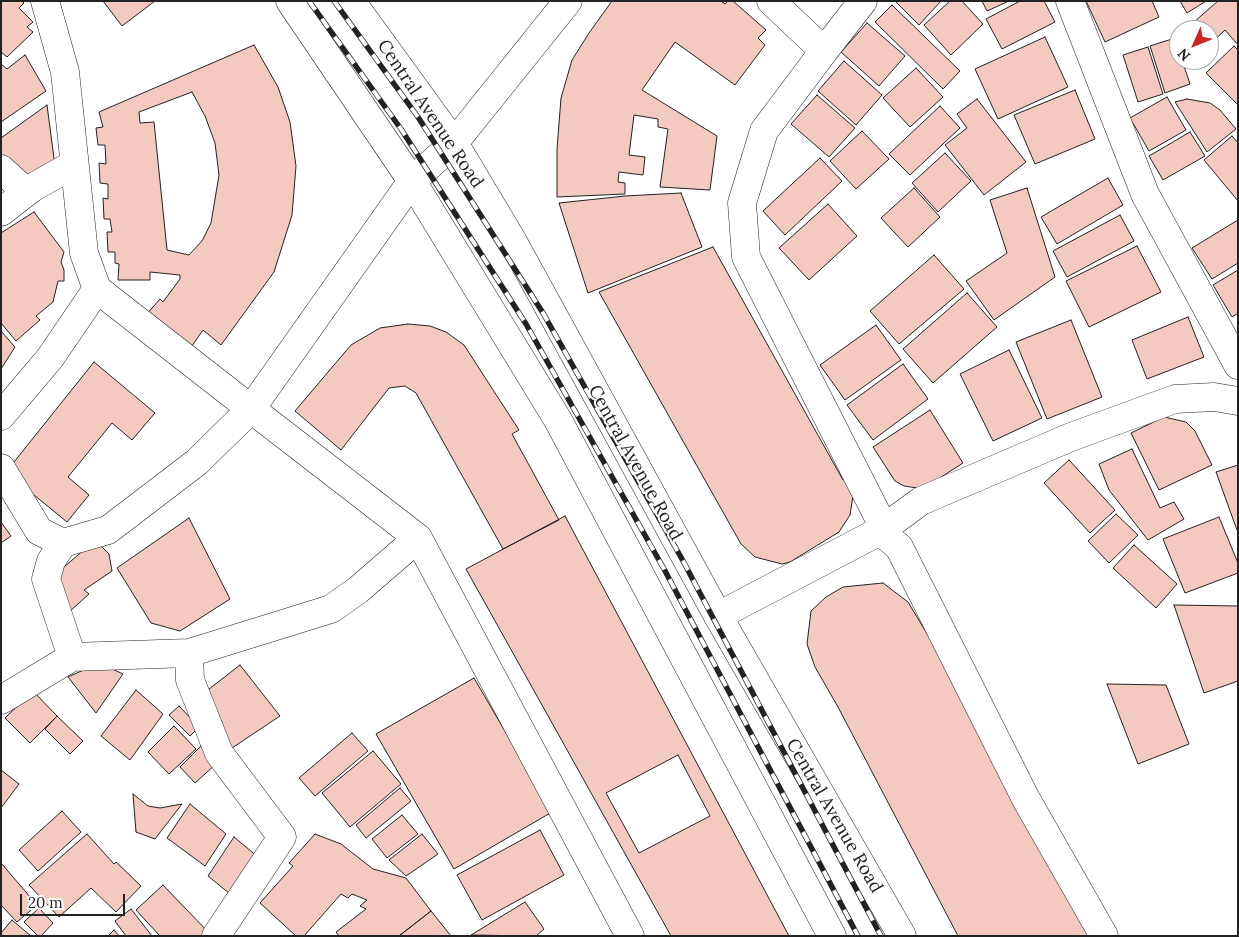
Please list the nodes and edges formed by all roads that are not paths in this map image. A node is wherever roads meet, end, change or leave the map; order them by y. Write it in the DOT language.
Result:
graph roads {
  1 [pos="44,1"];
  2 [pos="290,1"];
  3 [pos="351,1"];
  4 [pos="568,1"];
  5 [pos="772,1"];
  6 [pos="863,1"];
  7 [pos="1070,1"];
  8 [pos="824,51"];
  9 [pos="454,143"];
  10 [pos="74,164"];
  11 [pos="1,170"];
  12 [pos="412,181"];
  13 [pos="32,188"];
  14 [pos="1,212"];
  15 [pos="97,289"];
  16 [pos="1238,365"];
  17 [pos="1238,401"];
  18 [pos="251,408"];
  19 [pos="1,416"];
  20 [pos="1,468"];
  21 [pos="882,530"];
  22 [pos="418,538"];
  23 [pos="62,543"];
  24 [pos="718,616"];
  25 [pos="189,653"];
  26 [pos="72,657"];
  27 [pos="1,700"];
  28 [pos="216,936"];
  29 [pos="630,936"];
  30 [pos="832,936"];
  31 [pos="902,936"];
  32 [pos="1104,936"];
  1 -- 10 [label="street"];
  2 -- 12 [label="street"];
  3 -- 9 [label="street, Central Avenue Road"];
  4 -- 9 [label="street"];
  5 -- 8 [label="street"];
  6 -- 8 [label="street"];
  7 -- 16 [label="street"];
  8 -- 21 [label="street"];
  9 -- 12 [label="street"];
  9 -- 24 [label="street, Central Avenue Road"];
  10 -- 13 [label="street"];
  10 -- 15 [label="street"];
  11 -- 13 [label="street"];
  12 -- 18 [label="street"];
  12 -- 30 [label="street"];
  13 -- 14 [label="street"];
  15 -- 18 [label="street"];
  15 -- 19 [label="street"];
  17 -- 21 [label="street"];
  18 -- 22 [label="street"];
  18 -- 23 [label="street"];
  20 -- 23 [label="street"];
  21 -- 24 [label="street"];
  21 -- 32 [label="street"];
  22 -- 25 [label="street"];
  22 -- 29 [label="street"];
  23 -- 26 [label="street"];
  24 -- 31 [label="street, Central Avenue Road"];
  25 -- 26 [label="street"];
  25 -- 28 [label="street"];
  26 -- 27 [label="street"];
}
